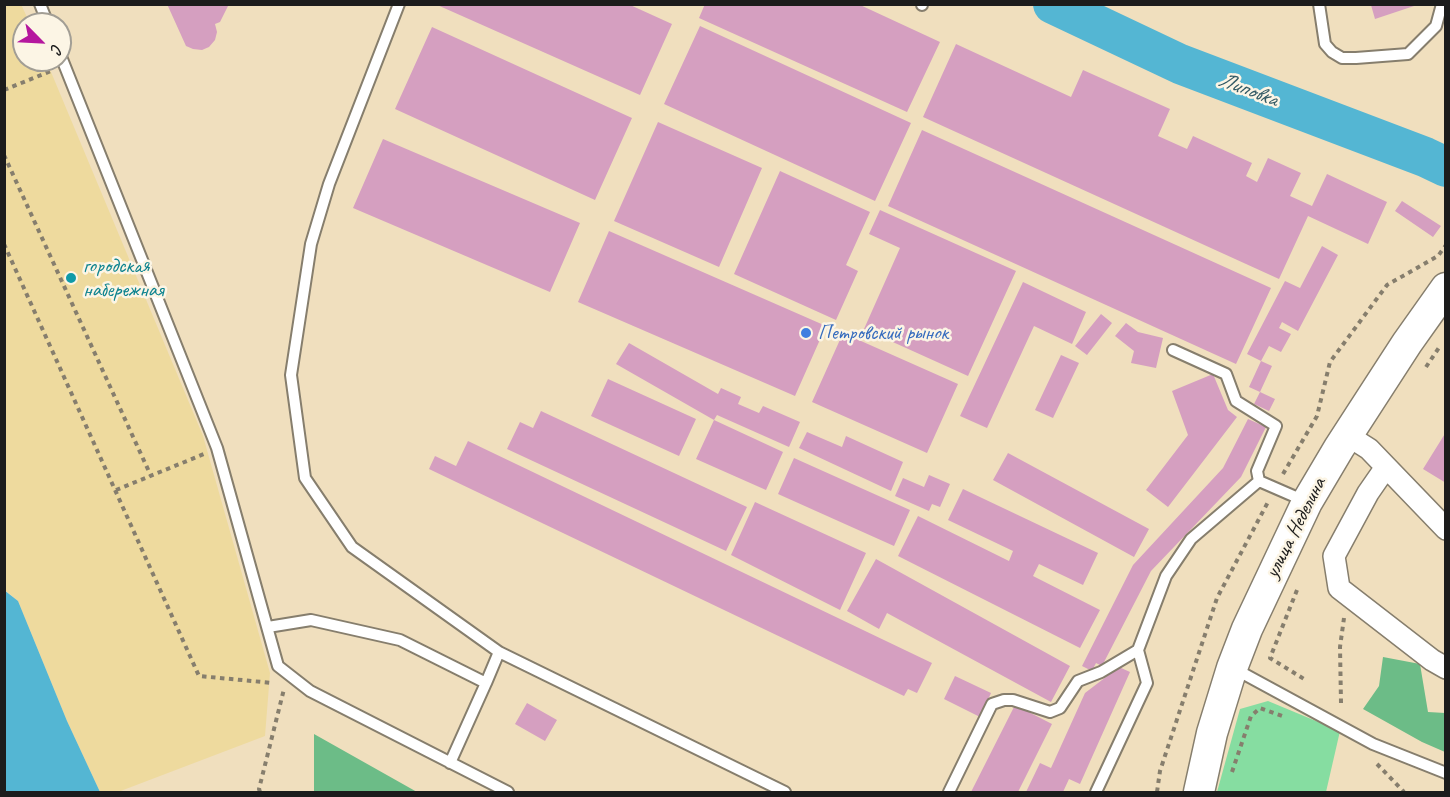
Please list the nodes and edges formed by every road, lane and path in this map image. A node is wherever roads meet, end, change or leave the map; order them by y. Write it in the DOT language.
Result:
graph roads {
  1 [pos="399,4"];
  2 [pos="1318,4"];
  3 [pos="1442,4"];
  4 [pos="47,72"];
  5 [pos="67,72"];
  6 [pos="4,90"];
  7 [pos="4,155"];
  8 [pos="4,244"];
  9 [pos="1446,245"];
  10 [pos="1446,288"];
  11 [pos="1173,350"];
  12 [pos="1347,435"];
  13 [pos="217,448"];
  14 [pos="1386,467"];
  15 [pos="151,476"];
  16 [pos="1259,481"];
  17 [pos="1275,488"];
  18 [pos="116,490"];
  19 [pos="1307,502"];
  20 [pos="1446,529"];
  21 [pos="1339,588"];
  22 [pos="268,627"];
  23 [pos="1138,650"];
  24 [pos="499,652"];
  25 [pos="1232,668"];
  26 [pos="1446,668"];
  27 [pos="486,683"];
  28 [pos="284,689"];
  29 [pos="294,695"];
  30 [pos="1341,703"];
  31 [pos="1287,718"];
  32 [pos="450,762"];
  33 [pos="1446,773"];
  34 [pos="1229,782"];
  35 [pos="260,792"];
  36 [pos="508,792"];
  37 [pos="785,792"];
  38 [pos="950,792"];
  39 [pos="1096,792"];
  40 [pos="1156,792"];
  41 [pos="1199,792"];
  1 -- 24 [label="lane"];
  2 -- 3 [label="lane"];
  4 -- 6 [label="path"];
  5 -- 13 [label="lane"];
  7 -- 15 [label="path"];
  8 -- 18 [label="path"];
  9 -- 17 [label="path"];
  10 -- 12 [label="main road, улица Неделина"];
  11 -- 16 [label="lane"];
  12 -- 14 [label="street"];
  12 -- 19 [label="main road, улица Неделина"];
  13 -- 15 [label="path"];
  13 -- 22 [label="lane"];
  14 -- 20 [label="street"];
  14 -- 21 [label="street"];
  15 -- 18 [label="path"];
  16 -- 17 [label="lane"];
  16 -- 23 [label="lane"];
  17 -- 19 [label="lane"];
  17 -- 40 [label="path"];
  18 -- 28 [label="path"];
  19 -- 25 [label="main road, улица Неделина"];
  21 -- 26 [label="street"];
  21 -- 30 [label="path"];
  22 -- 27 [label="lane"];
  22 -- 32 [label="lane"];
  23 -- 38 [label="lane"];
  23 -- 39 [label="lane"];
  24 -- 27 [label="lane"];
  24 -- 37 [label="lane"];
  25 -- 33 [label="lane"];
  25 -- 41 [label="main road, улица Неделина"];
  27 -- 32 [label="lane"];
  28 -- 29 [label="path"];
  28 -- 35 [label="path"];
  31 -- 34 [label="path"];
  32 -- 36 [label="lane"];
}
